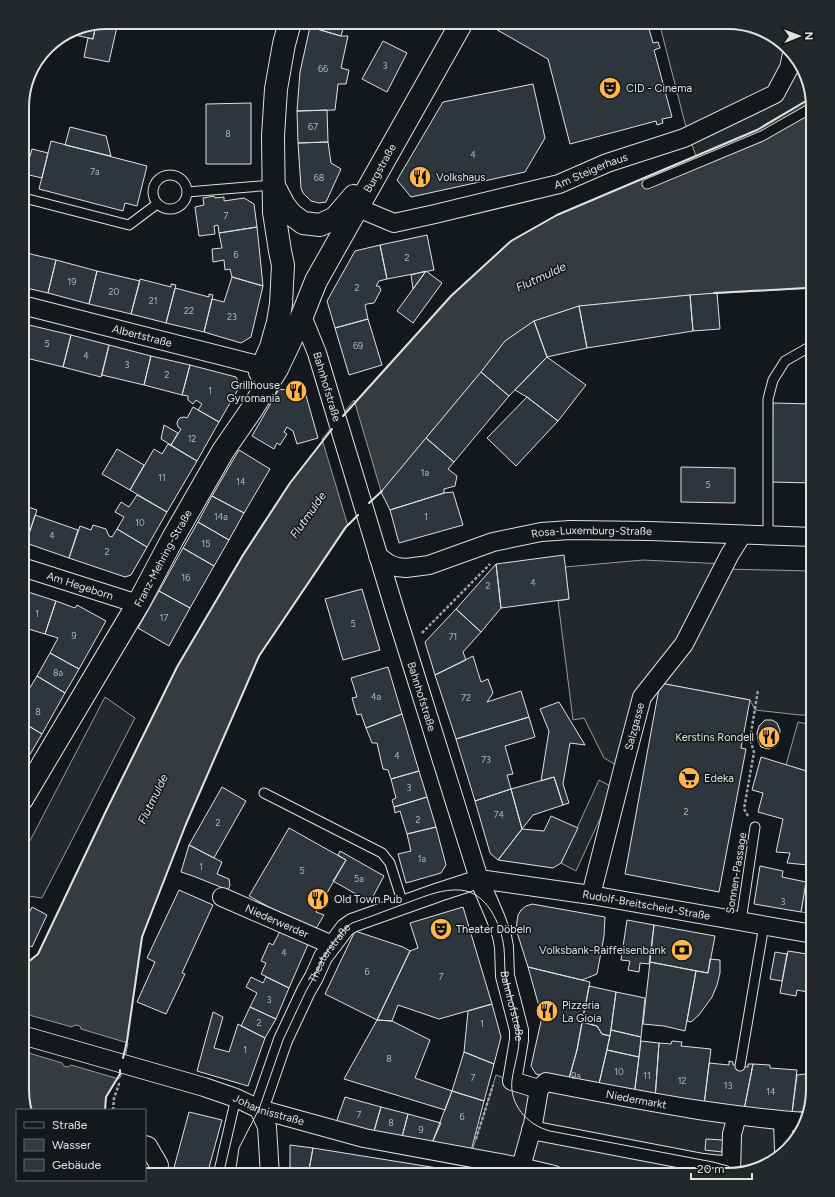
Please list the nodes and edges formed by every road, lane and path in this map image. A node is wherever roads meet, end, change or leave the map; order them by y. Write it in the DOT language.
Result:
graph roads {
  1 [pos="288,29"];
  2 [pos="458,29"];
  3 [pos="791,60"];
  4 [pos="806,111"];
  5 [pos="386,156"];
  6 [pos="647,184"];
  7 [pos="274,185"];
  8 [pos="187,192"];
  9 [pos="29,199"];
  10 [pos="157,204"];
  11 [pos="358,208"];
  12 [pos="283,265"];
  13 [pos="29,307"];
  14 [pos="302,316"];
  15 [pos="806,349"];
  16 [pos="262,366"];
  17 [pos="224,451"];
  18 [pos="742,535"];
  19 [pos="768,535"];
  20 [pos="806,537"];
  21 [pos="378,556"];
  22 [pos="494,561"];
  23 [pos="29,569"];
  24 [pos="138,604"];
  25 [pos="421,635"];
  26 [pos="758,690"];
  27 [pos="29,787"];
  28 [pos="264,793"];
  29 [pos="755,827"];
  30 [pos="479,879"];
  31 [pos="591,895"];
  32 [pos="222,897"];
  33 [pos="403,904"];
  34 [pos="741,921"];
  35 [pos="764,925"];
  36 [pos="806,933"];
  37 [pos="332,945"];
  38 [pos="29,1037"];
  39 [pos="740,1066"];
  40 [pos="512,1081"];
  41 [pos="125,1085"];
  42 [pos="539,1088"];
  43 [pos="236,1098"];
  44 [pos="113,1109"];
  45 [pos="258,1109"];
  46 [pos="737,1116"];
  47 [pos="784,1121"];
  48 [pos="799,1122"];
  49 [pos="531,1130"];
  50 [pos="784,1144"];
  51 [pos="146,1145"];
  52 [pos="470,1158"];
  53 [pos="158,1168"];
  54 [pos="220,1168"];
  55 [pos="270,1168"];
  56 [pos="508,1168"];
  57 [pos="521,1168"];
  58 [pos="723,1168"];
  59 [pos="731,1168"];
  1 -- 7 [label="main road"];
  2 -- 5 [label="main road, Burgstraße"];
  3 -- 11 [label="street, Am Steigerhaus"];
  4 -- 6 [label="lane"];
  5 -- 7 [label="main road"];
  5 -- 11 [label="main road, Burgstraße"];
  7 -- 8 [label="lane"];
  7 -- 12 [label="main road"];
  8 -- 10 [label="lane"];
  8 -- 10 [label="lane"];
  9 -- 10 [label="lane"];
  11 -- 14 [label="main road, Burgstraße"];
  12 -- 14 [label="main road"];
  12 -- 16 [label="main road"];
  13 -- 16 [label="street, Albertstraße"];
  14 -- 17 [label="main road, Franz-Mehring-Straße"];
  14 -- 21 [label="street, Bahnhofstraße"];
  15 -- 19 [label="lane"];
  16 -- 17 [label="main road"];
  17 -- 24 [label="main road, Franz-Mehring-Straße"];
  18 -- 19 [label="street, Rosa-Luxemburg-Straße"];
  18 -- 21 [label="street, Rosa-Luxemburg-Straße"];
  18 -- 31 [label="street, Salzgasse"];
  19 -- 20 [label="street, Rosa-Luxemburg-Straße"];
  21 -- 30 [label="street, Bahnhofstraße"];
  22 -- 25 [label="path"];
  23 -- 24 [label="street, Am Hegeborn"];
  24 -- 27 [label="main road, Franz-Mehring-Straße"];
  26 -- 29 [label="path, Sonnen-Passage"];
  28 -- 33 [label="lane"];
  29 -- 34 [label="lane, Sonnen-Passage"];
  30 -- 31 [label="street, Rudolf-Breitscheid-Straße"];
  30 -- 33 [label="street, Theaterstraße"];
  30 -- 40 [label="street, Bahnhofstraße"];
  31 -- 34 [label="street, Rudolf-Breitscheid-Straße"];
  32 -- 37 [label="street, Niederwerder"];
  33 -- 37 [label="street, Theaterstraße"];
  34 -- 35 [label="street, Rudolf-Breitscheid-Straße"];
  35 -- 36 [label="street, Rudolf-Breitscheid-Straße"];
  35 -- 39 [label="lane"];
  37 -- 45 [label="street, Theaterstraße"];
  38 -- 43 [label="street, Johannisstraße"];
  40 -- 42 [label="street, Niedermarkt"];
  40 -- 52 [label="path"];
  41 -- 44 [label="path"];
  42 -- 46 [label="street, Niedermarkt"];
  42 -- 49 [label="street"];
  43 -- 45 [label="street, Johannisstraße"];
  43 -- 54 [label="lane"];
  45 -- 52 [label="street, Johannisstraße"];
  45 -- 55 [label="street"];
  46 -- 47 [label="street, Niedermarkt"];
  46 -- 59 [label="street"];
  47 -- 48 [label="street, Niedermarkt"];
  47 -- 50 [label="street"];
  49 -- 57 [label="street"];
  49 -- 58 [label="street"];
  51 -- 53 [label="street"];
  52 -- 56 [label="street, Johannisstraße"];
}
